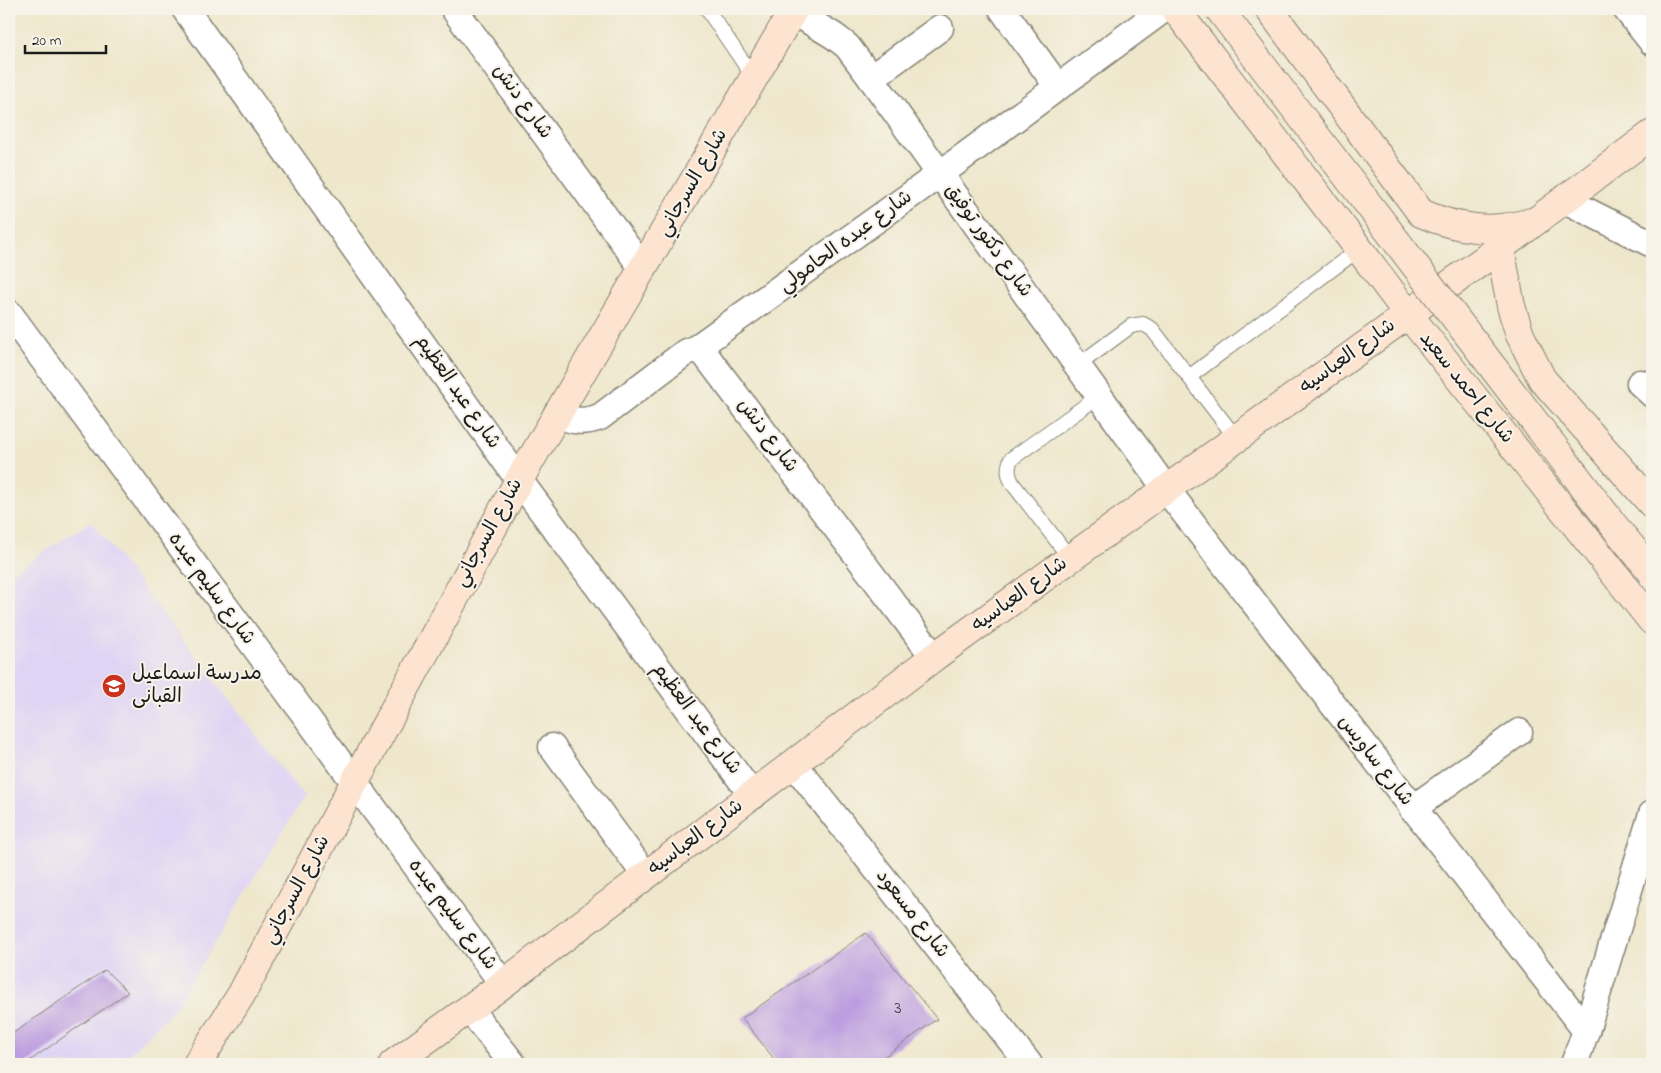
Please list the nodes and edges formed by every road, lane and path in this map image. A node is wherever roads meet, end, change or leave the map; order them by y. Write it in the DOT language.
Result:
graph roads {
  1 [pos="185,9"];
  2 [pos="454,9"];
  3 [pos="707,9"];
  4 [pos="1002,9"];
  5 [pos="1164,9"];
  6 [pos="1175,9"];
  7 [pos="1219,9"];
  8 [pos="1238,9"];
  9 [pos="1269,9"];
  10 [pos="1626,9"];
  11 [pos="792,11"];
  12 [pos="940,28"];
  13 [pos="1652,42"];
  14 [pos="754,78"];
  15 [pos="871,78"];
  16 [pos="1058,87"];
  17 [pos="1652,134"];
  18 [pos="940,174"];
  19 [pos="1565,200"];
  20 [pos="1537,220"];
  21 [pos="1652,244"];
  22 [pos="1500,248"];
  23 [pos="1359,249"];
  24 [pos="642,269"];
  25 [pos="9,313"];
  26 [pos="1408,314"];
  27 [pos="696,349"];
  28 [pos="1077,366"];
  29 [pos="1189,377"];
  30 [pos="1099,396"];
  31 [pos="1558,397"];
  32 [pos="558,413"];
  33 [pos="1236,438"];
  34 [pos="1516,450"];
  35 [pos="518,480"];
  36 [pos="1166,489"];
  37 [pos="1652,504"];
  38 [pos="1652,546"];
  39 [pos="1070,558"];
  40 [pos="1652,572"];
  41 [pos="1652,621"];
  42 [pos="934,657"];
  43 [pos="1519,732"];
  44 [pos="552,747"];
  45 [pos="794,764"];
  46 [pos="354,783"];
  47 [pos="753,796"];
  48 [pos="1412,809"];
  49 [pos="1652,814"];
  50 [pos="646,876"];
  51 [pos="504,984"];
  52 [pos="470,1010"];
  53 [pos="1586,1031"];
  54 [pos="197,1064"];
  55 [pos="393,1064"];
  56 [pos="513,1064"];
  57 [pos="1029,1064"];
  58 [pos="1574,1064"];
  1 -- 35 [label="street, شارع عبد العظيم"];
  2 -- 24 [label="street, شارع دنش"];
  3 -- 14 [label="lane"];
  4 -- 16 [label="street"];
  5 -- 16 [label="street, شارع عبده الحامولي"];
  6 -- 23 [label="main road, شارع احمد سعيد"];
  7 -- 40 [label="main road, bridge"];
  8 -- 38 [label="main road"];
  9 -- 20 [label="main road"];
  10 -- 13 [label="street"];
  11 -- 14 [label="main road, شارع السرجاني"];
  11 -- 15 [label="street, شارع دكتور توفيق"];
  12 -- 15 [label="street"];
  14 -- 24 [label="main road, شارع السرجاني"];
  15 -- 18 [label="street, شارع دكتور توفيق"];
  16 -- 18 [label="street, شارع عبده الحامولي"];
  17 -- 19 [label="main road, شارع العباسيه"];
  18 -- 27 [label="street, شارع عبده الحامولي"];
  18 -- 28 [label="street, شارع دكتور توفيق"];
  19 -- 20 [label="main road, شارع العباسيه"];
  19 -- 21 [label="street"];
  20 -- 22 [label="main road, شارع العباسيه"];
  22 -- 26 [label="main road, شارع العباسيه"];
  22 -- 31 [label="main road"];
  23 -- 26 [label="main road, شارع احمد سعيد"];
  23 -- 29 [label="lane"];
  24 -- 32 [label="main road, شارع السرجاني"];
  25 -- 46 [label="street, شارع سليم عبده"];
  26 -- 33 [label="main road, شارع العباسيه"];
  26 -- 34 [label="main road, شارع احمد سعيد"];
  27 -- 32 [label="street"];
  27 -- 42 [label="street, شارع دنش"];
  28 -- 29 [label="lane"];
  28 -- 30 [label="street, شارع دكتور توفيق"];
  29 -- 33 [label="lane"];
  30 -- 36 [label="street, شارع دكتور توفيق"];
  30 -- 39 [label="lane"];
  31 -- 34 [label="main road"];
  31 -- 37 [label="main road"];
  32 -- 35 [label="main road, شارع السرجاني"];
  33 -- 36 [label="main road, شارع العباسيه"];
  34 -- 41 [label="main road, شارع احمد سعيد"];
  35 -- 46 [label="main road, شارع السرجاني"];
  35 -- 47 [label="street, شارع عبد العظيم"];
  36 -- 39 [label="main road, شارع العباسيه"];
  36 -- 48 [label="street, شارع ساويس"];
  39 -- 42 [label="main road, شارع العباسيه"];
  42 -- 45 [label="main road, شارع العباسيه"];
  43 -- 48 [label="street"];
  44 -- 50 [label="street"];
  45 -- 47 [label="main road, شارع العباسيه"];
  45 -- 57 [label="street, شارع مسعود"];
  46 -- 51 [label="street, شارع سليم عبده"];
  46 -- 54 [label="main road, شارع السرجاني"];
  47 -- 50 [label="main road, شارع العباسيه"];
  48 -- 53 [label="street, شارع ساويس"];
  49 -- 53 [label="street"];
  50 -- 51 [label="main road, شارع العباسيه"];
  51 -- 52 [label="main road, شارع العباسيه"];
  52 -- 55 [label="main road, شارع العباسيه"];
  52 -- 56 [label="street"];
  53 -- 58 [label="street"];
}
